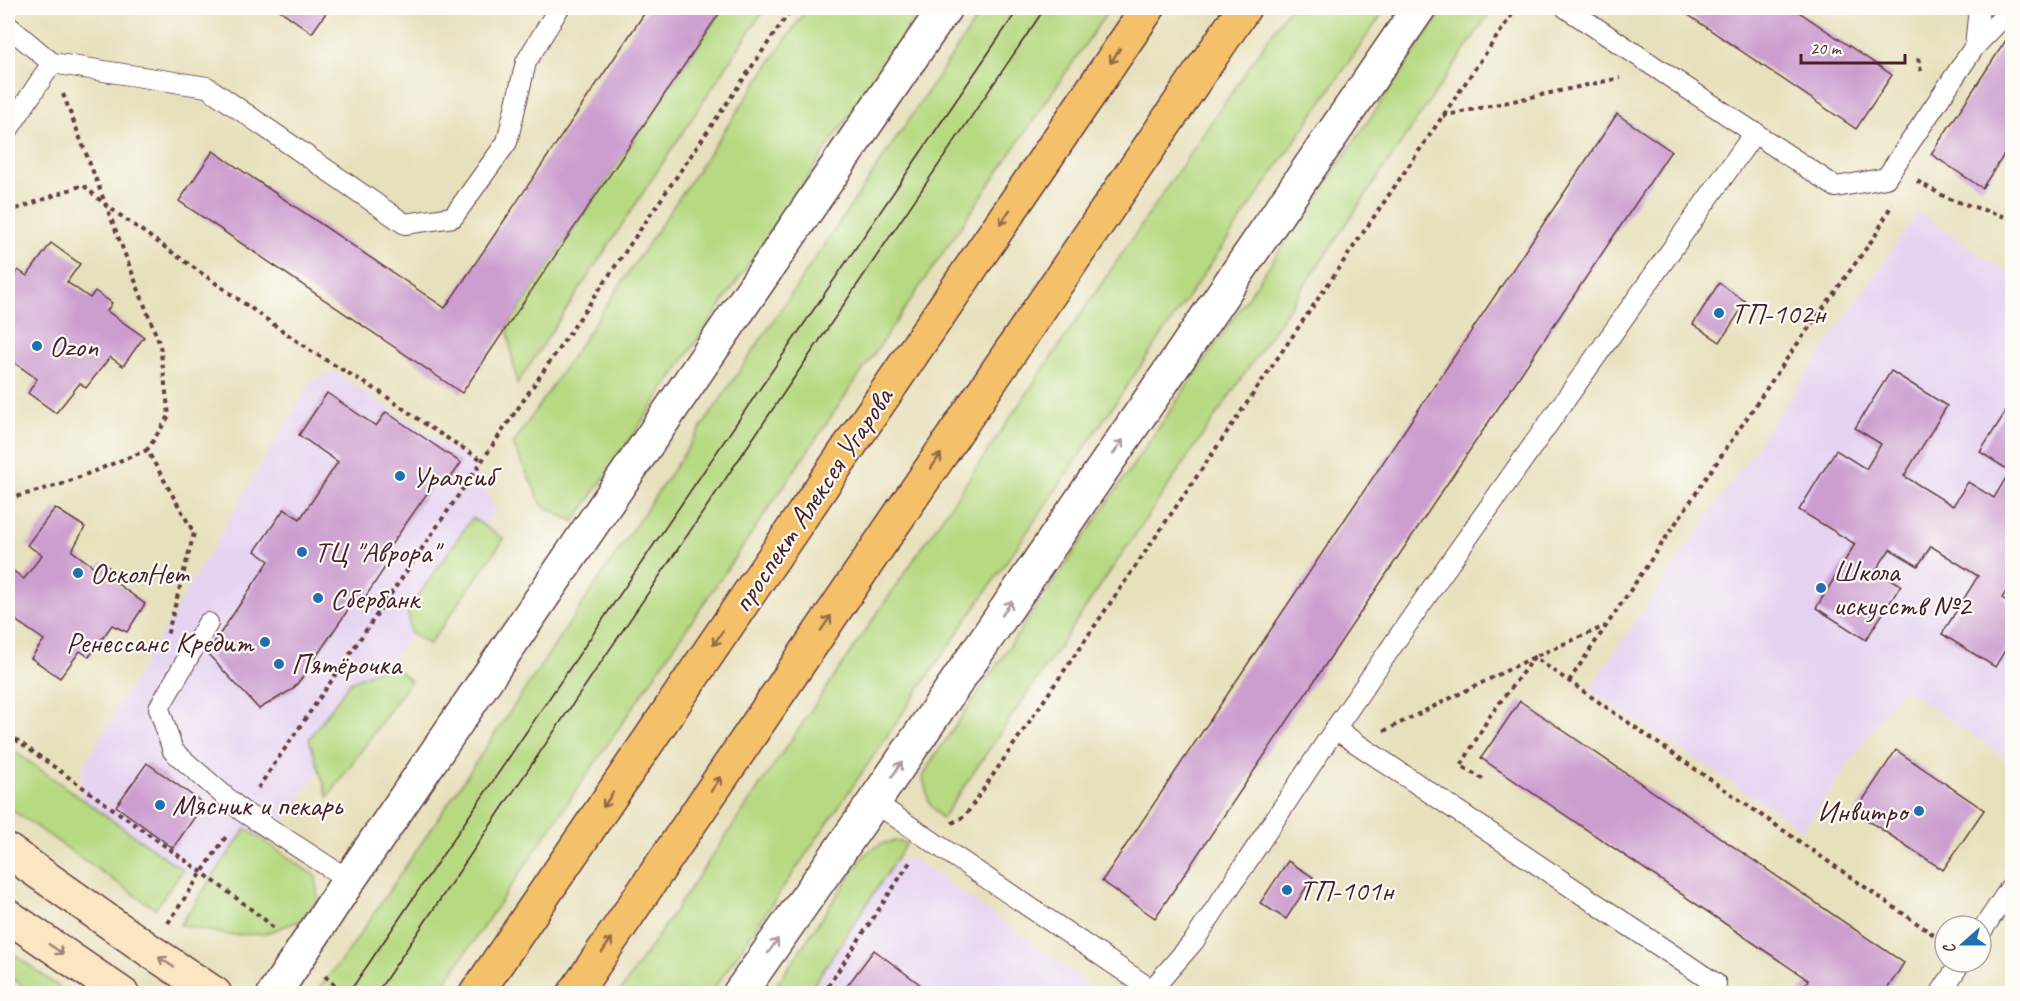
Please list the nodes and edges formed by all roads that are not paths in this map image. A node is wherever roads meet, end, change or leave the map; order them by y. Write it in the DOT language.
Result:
graph roads {
  1 [pos="559,8"];
  2 [pos="945,8"];
  3 [pos="1148,8"];
  4 [pos="1244,8"];
  5 [pos="1419,8"];
  6 [pos="1566,8"];
  7 [pos="1979,8"];
  8 [pos="2013,8"];
  9 [pos="8,26"];
  10 [pos="1975,46"];
  11 [pos="52,63"];
  12 [pos="8,130"];
  13 [pos="1755,132"];
  14 [pos="207,622"];
  15 [pos="1335,729"];
  16 [pos="874,802"];
  17 [pos="8,852"];
  18 [pos="349,880"];
  19 [pos="2013,885"];
  20 [pos="1993,914"];
  21 [pos="8,916"];
  22 [pos="1953,974"];
  23 [pos="1152,992"];
  24 [pos="122,993"];
  25 [pos="215,993"];
  26 [pos="274,993"];
  27 [pos="476,993"];
  28 [pos="574,993"];
  29 [pos="739,993"];
  30 [pos="1709,993"];
  31 [pos="1940,993"];
  1 -- 11 [label="lane"];
  2 -- 18 [label="street"];
  3 -- 27 [label="main road, проспект Алексея Угарова, one-way"];
  28 -- 4 [label="main road, one-way"];
  16 -- 5 [label="street, one-way"];
  6 -- 13 [label="lane"];
  7 -- 10 [label="lane"];
  8 -- 10 [label="lane"];
  9 -- 11 [label="lane"];
  10 -- 13 [label="lane"];
  11 -- 12 [label="lane"];
  13 -- 15 [label="lane"];
  14 -- 18 [label="lane"];
  15 -- 23 [label="lane"];
  15 -- 30 [label="lane"];
  16 -- 23 [label="lane"];
  29 -- 16 [label="street, one-way"];
  25 -- 17 [label="main road, one-way"];
  18 -- 26 [label="street"];
  19 -- 20 [label="lane"];
  21 -- 24 [label="main road, one-way"];
  22 -- 31 [label="lane"];
}
